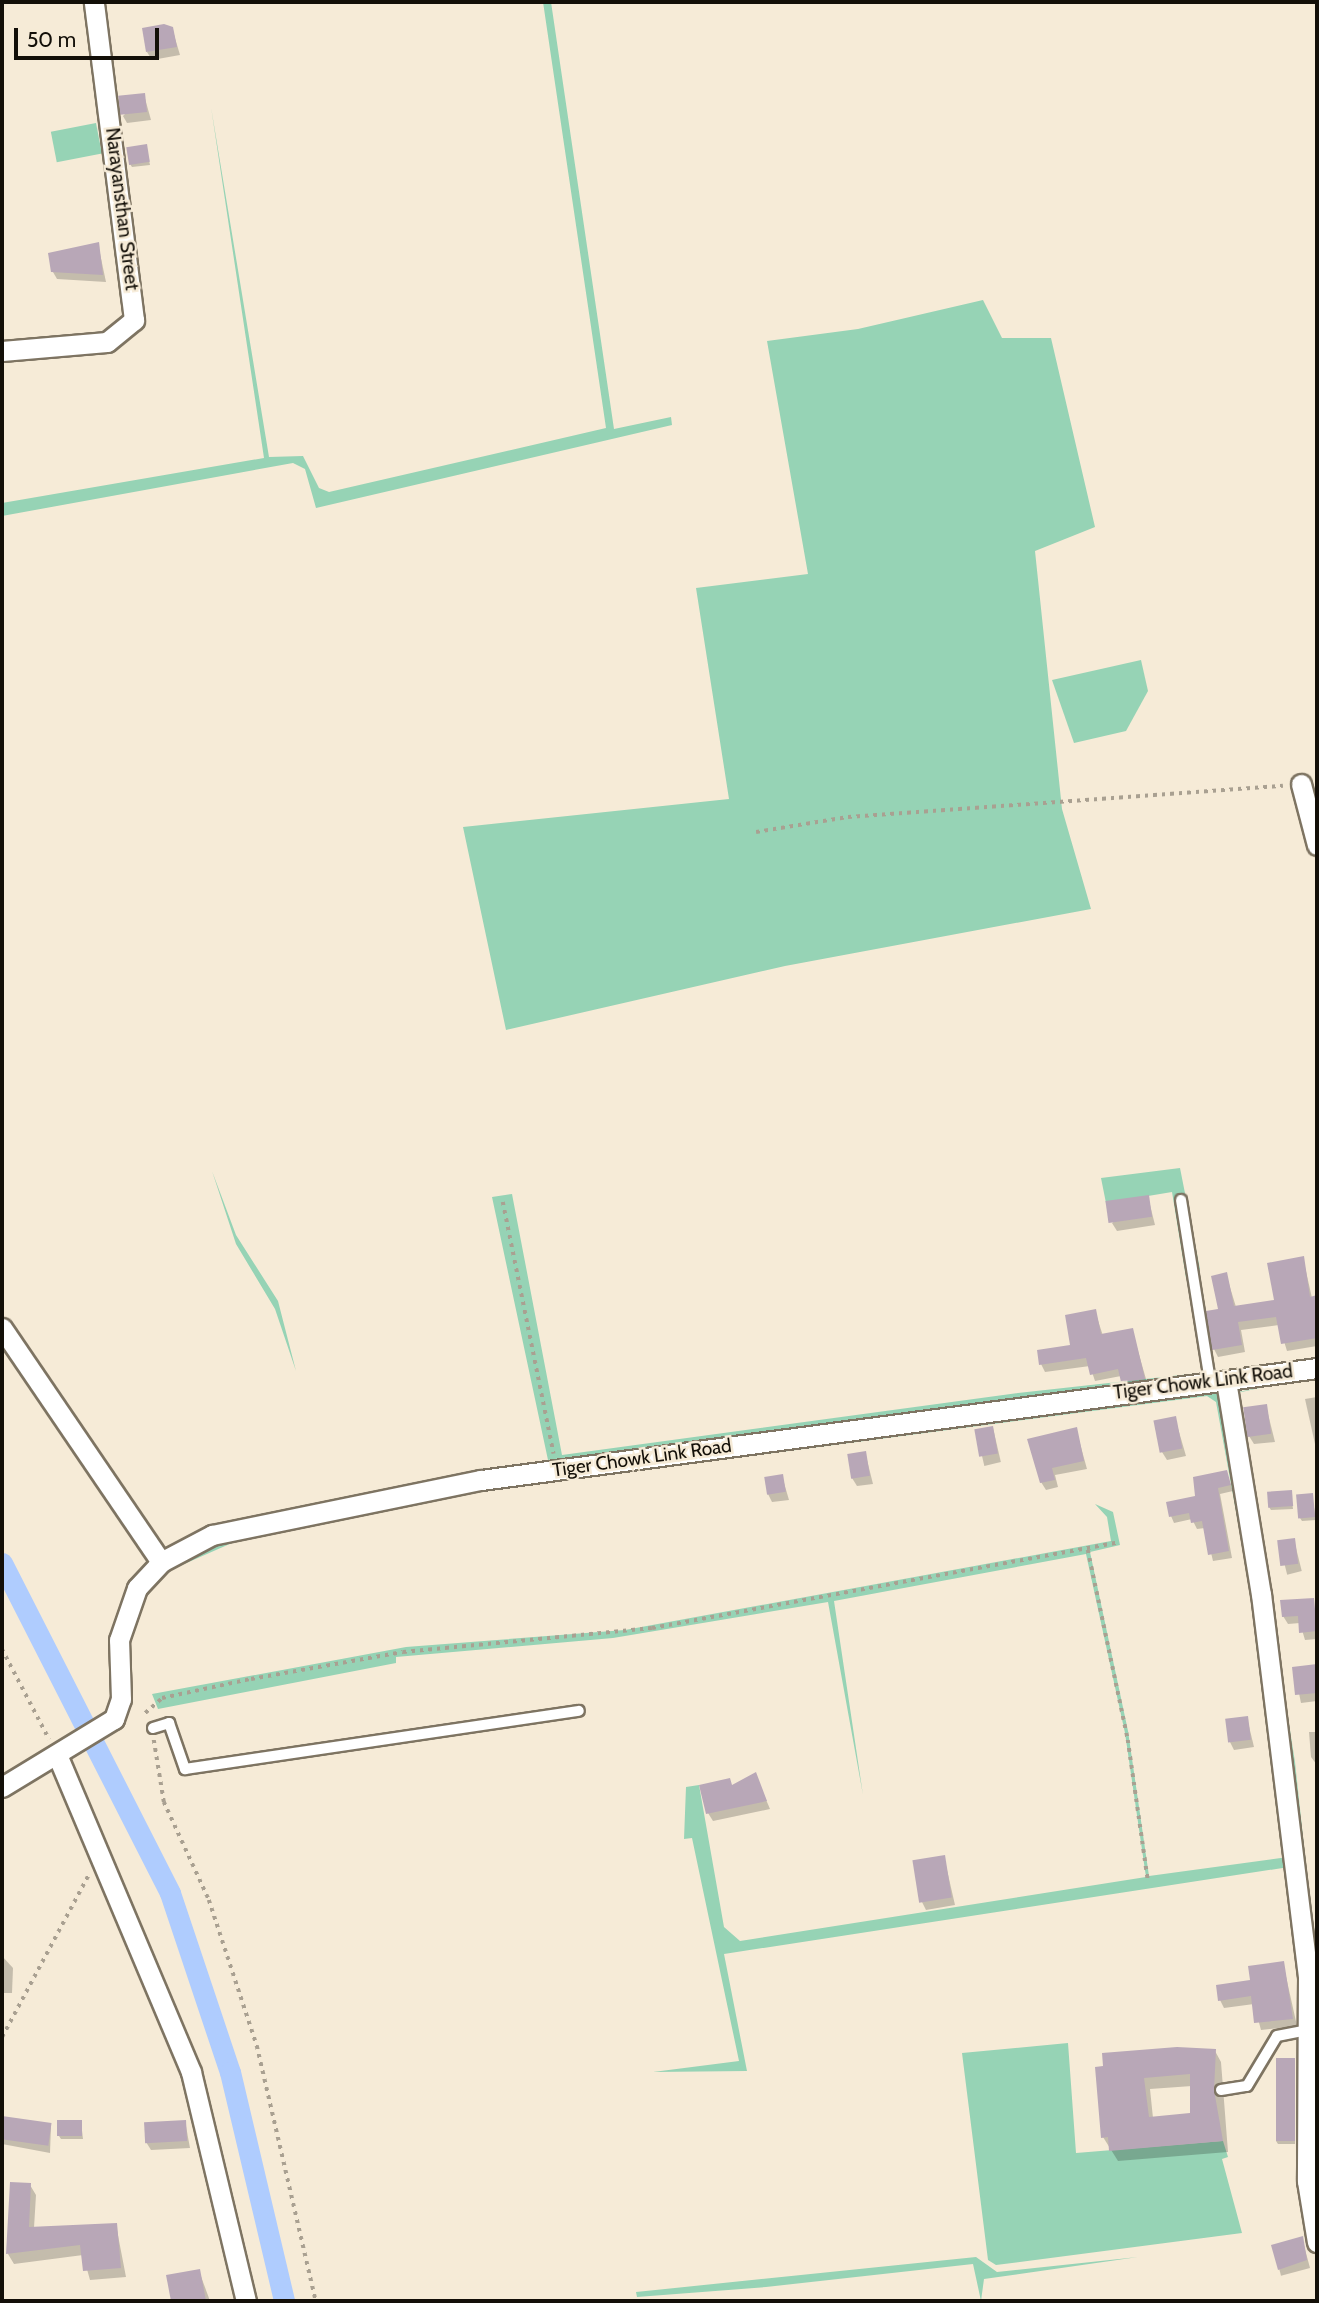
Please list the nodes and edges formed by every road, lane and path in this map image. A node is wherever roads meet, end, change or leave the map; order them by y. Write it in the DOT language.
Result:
graph roads {
  1 [pos="94,2"];
  2 [pos="2,351"];
  3 [pos="1301,784"];
  4 [pos="756,832"];
  5 [pos="1317,845"];
  6 [pos="1181,1200"];
  7 [pos="503,1202"];
  8 [pos="2,1328"];
  9 [pos="1317,1368"];
  10 [pos="1218,1381"];
  11 [pos="557,1471"];
  12 [pos="1116,1544"];
  13 [pos="1088,1550"];
  14 [pos="162,1562"];
  15 [pos="2,1649"];
  16 [pos="121,1699"];
  17 [pos="579,1711"];
  18 [pos="145,1713"];
  19 [pos="153,1728"];
  20 [pos="65,1750"];
  21 [pos="2,1787"];
  22 [pos="99,1854"];
  23 [pos="1148,1881"];
  24 [pos="1313,1977"];
  25 [pos="1309,2030"];
  26 [pos="2,2038"];
  27 [pos="1221,2090"];
  28 [pos="1317,2242"];
  29 [pos="246,2301"];
  30 [pos="316,2301"];
  1 -- 2 [label="street, Narayansthan Street"];
  3 -- 4 [label="path"];
  3 -- 5 [label="street"];
  6 -- 10 [label="lane"];
  7 -- 11 [label="path"];
  8 -- 14 [label="street"];
  9 -- 10 [label="street, Tiger Chowk Link Road"];
  10 -- 11 [label="street, Tiger Chowk Link Road"];
  10 -- 24 [label="street"];
  11 -- 14 [label="street, Tiger Chowk Link Road"];
  12 -- 13 [label="path"];
  13 -- 18 [label="path"];
  13 -- 23 [label="path"];
  14 -- 16 [label="street, Tiger Chowk Link Road"];
  15 -- 20 [label="path"];
  16 -- 18 [label="path"];
  16 -- 20 [label="street, Tiger Chowk Link Road"];
  17 -- 19 [label="lane"];
  18 -- 19 [label="path"];
  19 -- 30 [label="path"];
  20 -- 21 [label="street"];
  20 -- 22 [label="street"];
  22 -- 26 [label="path"];
  22 -- 29 [label="street"];
  24 -- 25 [label="street"];
  25 -- 27 [label="lane"];
  25 -- 28 [label="street"];
}
